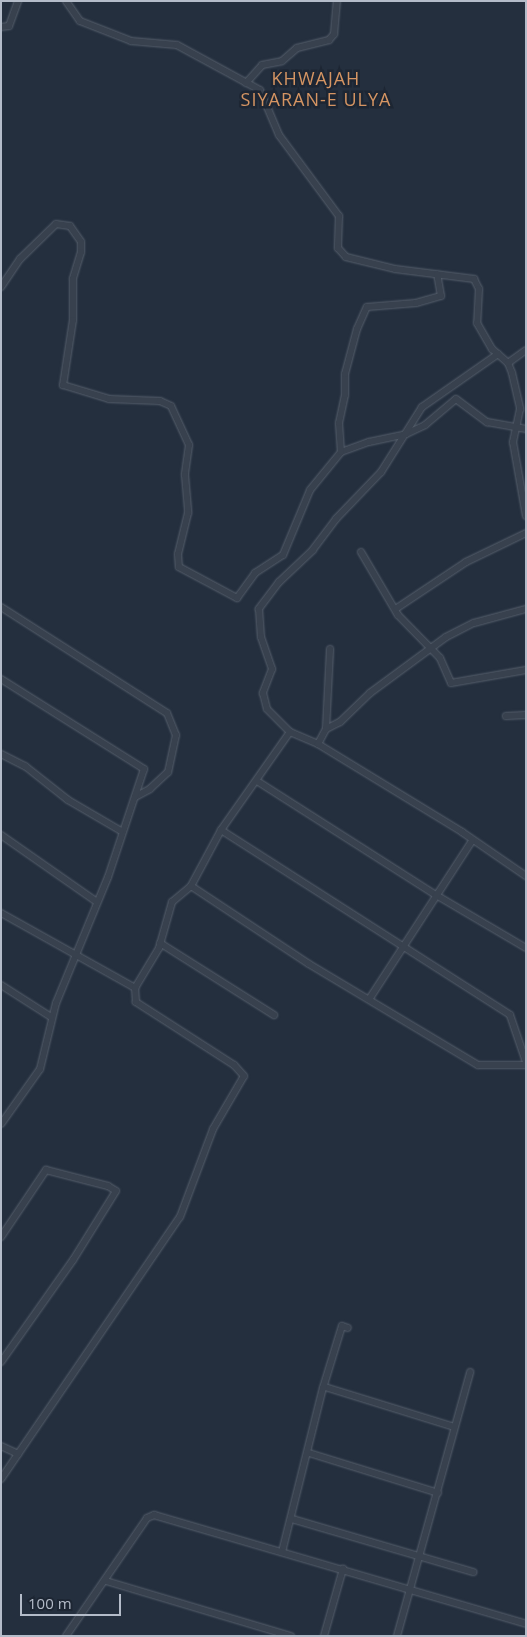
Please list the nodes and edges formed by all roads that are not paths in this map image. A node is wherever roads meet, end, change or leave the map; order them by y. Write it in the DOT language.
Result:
graph roads {
  1 [pos="18,1"];
  2 [pos="66,1"];
  3 [pos="337,1"];
  4 [pos="1,27"];
  5 [pos="246,83"];
  6 [pos="437,274"];
  7 [pos="1,287"];
  8 [pos="526,350"];
  9 [pos="498,354"];
  10 [pos="508,363"];
  11 [pos="518,429"];
  12 [pos="526,429"];
  13 [pos="406,434"];
  14 [pos="341,452"];
  15 [pos="526,516"];
  16 [pos="526,533"];
  17 [pos="361,552"];
  18 [pos="1,608"];
  19 [pos="397,608"];
  20 [pos="526,609"];
  21 [pos="430,648"];
  22 [pos="330,649"];
  23 [pos="526,670"];
  24 [pos="1,679"];
  25 [pos="526,715"];
  26 [pos="506,716"];
  27 [pos="326,730"];
  28 [pos="290,732"];
  29 [pos="318,744"];
  30 [pos="1,754"];
  31 [pos="257,780"];
  32 [pos="134,797"];
  33 [pos="221,830"];
  34 [pos="121,831"];
  35 [pos="1,835"];
  36 [pos="472,841"];
  37 [pos="526,876"];
  38 [pos="191,886"];
  39 [pos="436,895"];
  40 [pos="98,902"];
  41 [pos="1,913"];
  42 [pos="160,943"];
  43 [pos="402,947"];
  44 [pos="526,948"];
  45 [pos="76,957"];
  46 [pos="1,985"];
  47 [pos="135,988"];
  48 [pos="370,998"];
  49 [pos="274,1015"];
  50 [pos="51,1017"];
  51 [pos="526,1064"];
  52 [pos="1,1124"];
  53 [pos="1,1237"];
  54 [pos="348,1328"];
  55 [pos="1,1362"];
  56 [pos="470,1372"];
  57 [pos="325,1387"];
  58 [pos="454,1427"];
  59 [pos="1,1446"];
  60 [pos="309,1453"];
  61 [pos="18,1454"];
  62 [pos="1,1479"];
  63 [pos="438,1493"];
  64 [pos="292,1518"];
  65 [pos="282,1552"];
  66 [pos="420,1554"];
  67 [pos="343,1569"];
  68 [pos="473,1572"];
  69 [pos="106,1581"];
  70 [pos="410,1589"];
  71 [pos="526,1624"];
  72 [pos="68,1635"];
  73 [pos="290,1636"];
  74 [pos="324,1636"];
  75 [pos="397,1636"];
  1 -- 4 [label="street"];
  2 -- 5 [label="street"];
  3 -- 5 [label="street"];
  5 -- 6 [label="street"];
  6 -- 9 [label="street"];
  6 -- 14 [label="street"];
  7 -- 14 [label="street"];
  8 -- 10 [label="street"];
  9 -- 10 [label="street"];
  9 -- 13 [label="street"];
  10 -- 11 [label="street"];
  11 -- 12 [label="street"];
  11 -- 13 [label="street"];
  11 -- 15 [label="street"];
  13 -- 14 [label="street"];
  13 -- 28 [label="street"];
  16 -- 19 [label="street"];
  17 -- 19 [label="street"];
  18 -- 32 [label="street"];
  19 -- 21 [label="street"];
  20 -- 21 [label="street"];
  21 -- 23 [label="street"];
  21 -- 27 [label="street"];
  22 -- 27 [label="street"];
  24 -- 32 [label="street"];
  25 -- 26 [label="street"];
  27 -- 29 [label="street"];
  28 -- 29 [label="street"];
  28 -- 31 [label="street"];
  29 -- 36 [label="street"];
  30 -- 34 [label="street"];
  31 -- 33 [label="street"];
  31 -- 39 [label="street"];
  32 -- 34 [label="street"];
  33 -- 38 [label="street"];
  33 -- 43 [label="street"];
  34 -- 40 [label="street"];
  35 -- 40 [label="street"];
  36 -- 37 [label="street"];
  36 -- 39 [label="street"];
  38 -- 42 [label="street"];
  38 -- 48 [label="street"];
  39 -- 43 [label="street"];
  39 -- 44 [label="street"];
  40 -- 45 [label="street"];
  41 -- 45 [label="street"];
  42 -- 47 [label="street"];
  42 -- 49 [label="street"];
  43 -- 48 [label="street"];
  43 -- 51 [label="street"];
  45 -- 47 [label="street"];
  45 -- 50 [label="street"];
  46 -- 50 [label="street"];
  47 -- 61 [label="street"];
  48 -- 51 [label="street"];
  50 -- 52 [label="street"];
  53 -- 55 [label="street"];
  54 -- 57 [label="street"];
  56 -- 58 [label="street"];
  57 -- 58 [label="street"];
  57 -- 60 [label="street"];
  58 -- 63 [label="street"];
  59 -- 61 [label="street"];
  60 -- 63 [label="street"];
  60 -- 64 [label="street"];
  61 -- 62 [label="street"];
  63 -- 66 [label="street"];
  64 -- 65 [label="street"];
  64 -- 66 [label="street"];
  65 -- 67 [label="street"];
  65 -- 69 [label="street"];
  66 -- 68 [label="street"];
  66 -- 70 [label="street"];
  67 -- 70 [label="street"];
  67 -- 74 [label="street"];
  69 -- 72 [label="street"];
  69 -- 73 [label="street"];
  70 -- 71 [label="street"];
  70 -- 75 [label="street"];
}
